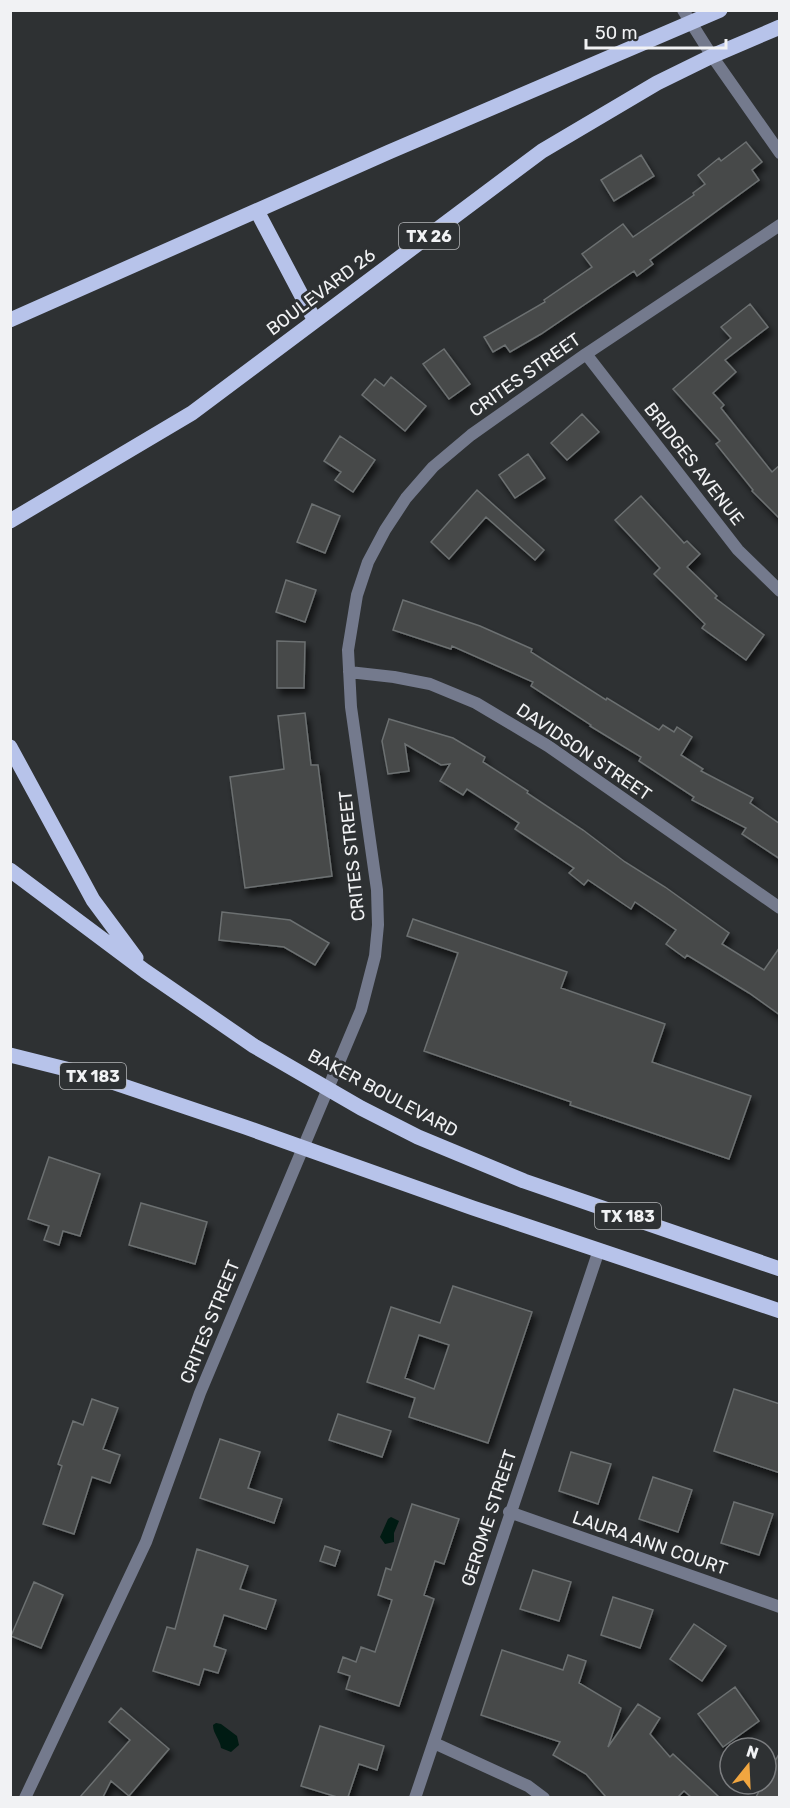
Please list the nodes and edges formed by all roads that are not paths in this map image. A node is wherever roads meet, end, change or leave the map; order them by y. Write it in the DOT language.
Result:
graph roads {
  1 [pos="720,10"];
  2 [pos="687,17"];
  3 [pos="780,27"];
  4 [pos="712,56"];
  5 [pos="780,153"];
  6 [pos="257,211"];
  7 [pos="780,225"];
  8 [pos="10,320"];
  9 [pos="315,321"];
  10 [pos="586,354"];
  11 [pos="10,521"];
  12 [pos="780,591"];
  13 [pos="349,672"];
  14 [pos="10,747"];
  15 [pos="10,870"];
  16 [pos="780,908"];
  17 [pos="145,971"];
  18 [pos="10,1055"];
  19 [pos="327,1087"];
  20 [pos="301,1148"];
  21 [pos="599,1250"];
  22 [pos="780,1269"];
  23 [pos="780,1311"];
  24 [pos="509,1512"];
  25 [pos="780,1607"];
  26 [pos="434,1743"];
  27 [pos="25,1797"];
  28 [pos="415,1797"];
  29 [pos="544,1797"];
  1 -- 2 [label="main road"];
  2 -- 4 [label="street"];
  2 -- 6 [label="main road"];
  3 -- 4 [label="main road, BOULEVARD 26 / TX 26"];
  4 -- 5 [label="street"];
  4 -- 9 [label="main road, BOULEVARD 26 / TX 26"];
  6 -- 8 [label="main road"];
  6 -- 9 [label="main road"];
  7 -- 10 [label="street, CRITES STREET"];
  9 -- 11 [label="main road, BOULEVARD 26 / TX 26"];
  10 -- 12 [label="street, BRIDGES AVENUE"];
  10 -- 13 [label="street, CRITES STREET"];
  13 -- 16 [label="street, DAVIDSON STREET"];
  13 -- 19 [label="street, CRITES STREET"];
  14 -- 17 [label="main road"];
  15 -- 17 [label="main road, BAKER BOULEVARD / TX 183"];
  17 -- 19 [label="main road, BAKER BOULEVARD / TX 183"];
  18 -- 20 [label="main road, TX 183"];
  19 -- 20 [label="street, CRITES STREET"];
  19 -- 22 [label="main road, BAKER BOULEVARD / TX 183"];
  20 -- 21 [label="main road, TX 183"];
  20 -- 27 [label="street, CRITES STREET"];
  21 -- 23 [label="main road, TX 183"];
  21 -- 24 [label="street, GEROME STREET"];
  24 -- 25 [label="street, LAURA ANN COURT"];
  24 -- 26 [label="street, GEROME STREET"];
  26 -- 28 [label="street, GEROME STREET"];
  26 -- 29 [label="street"];
}
